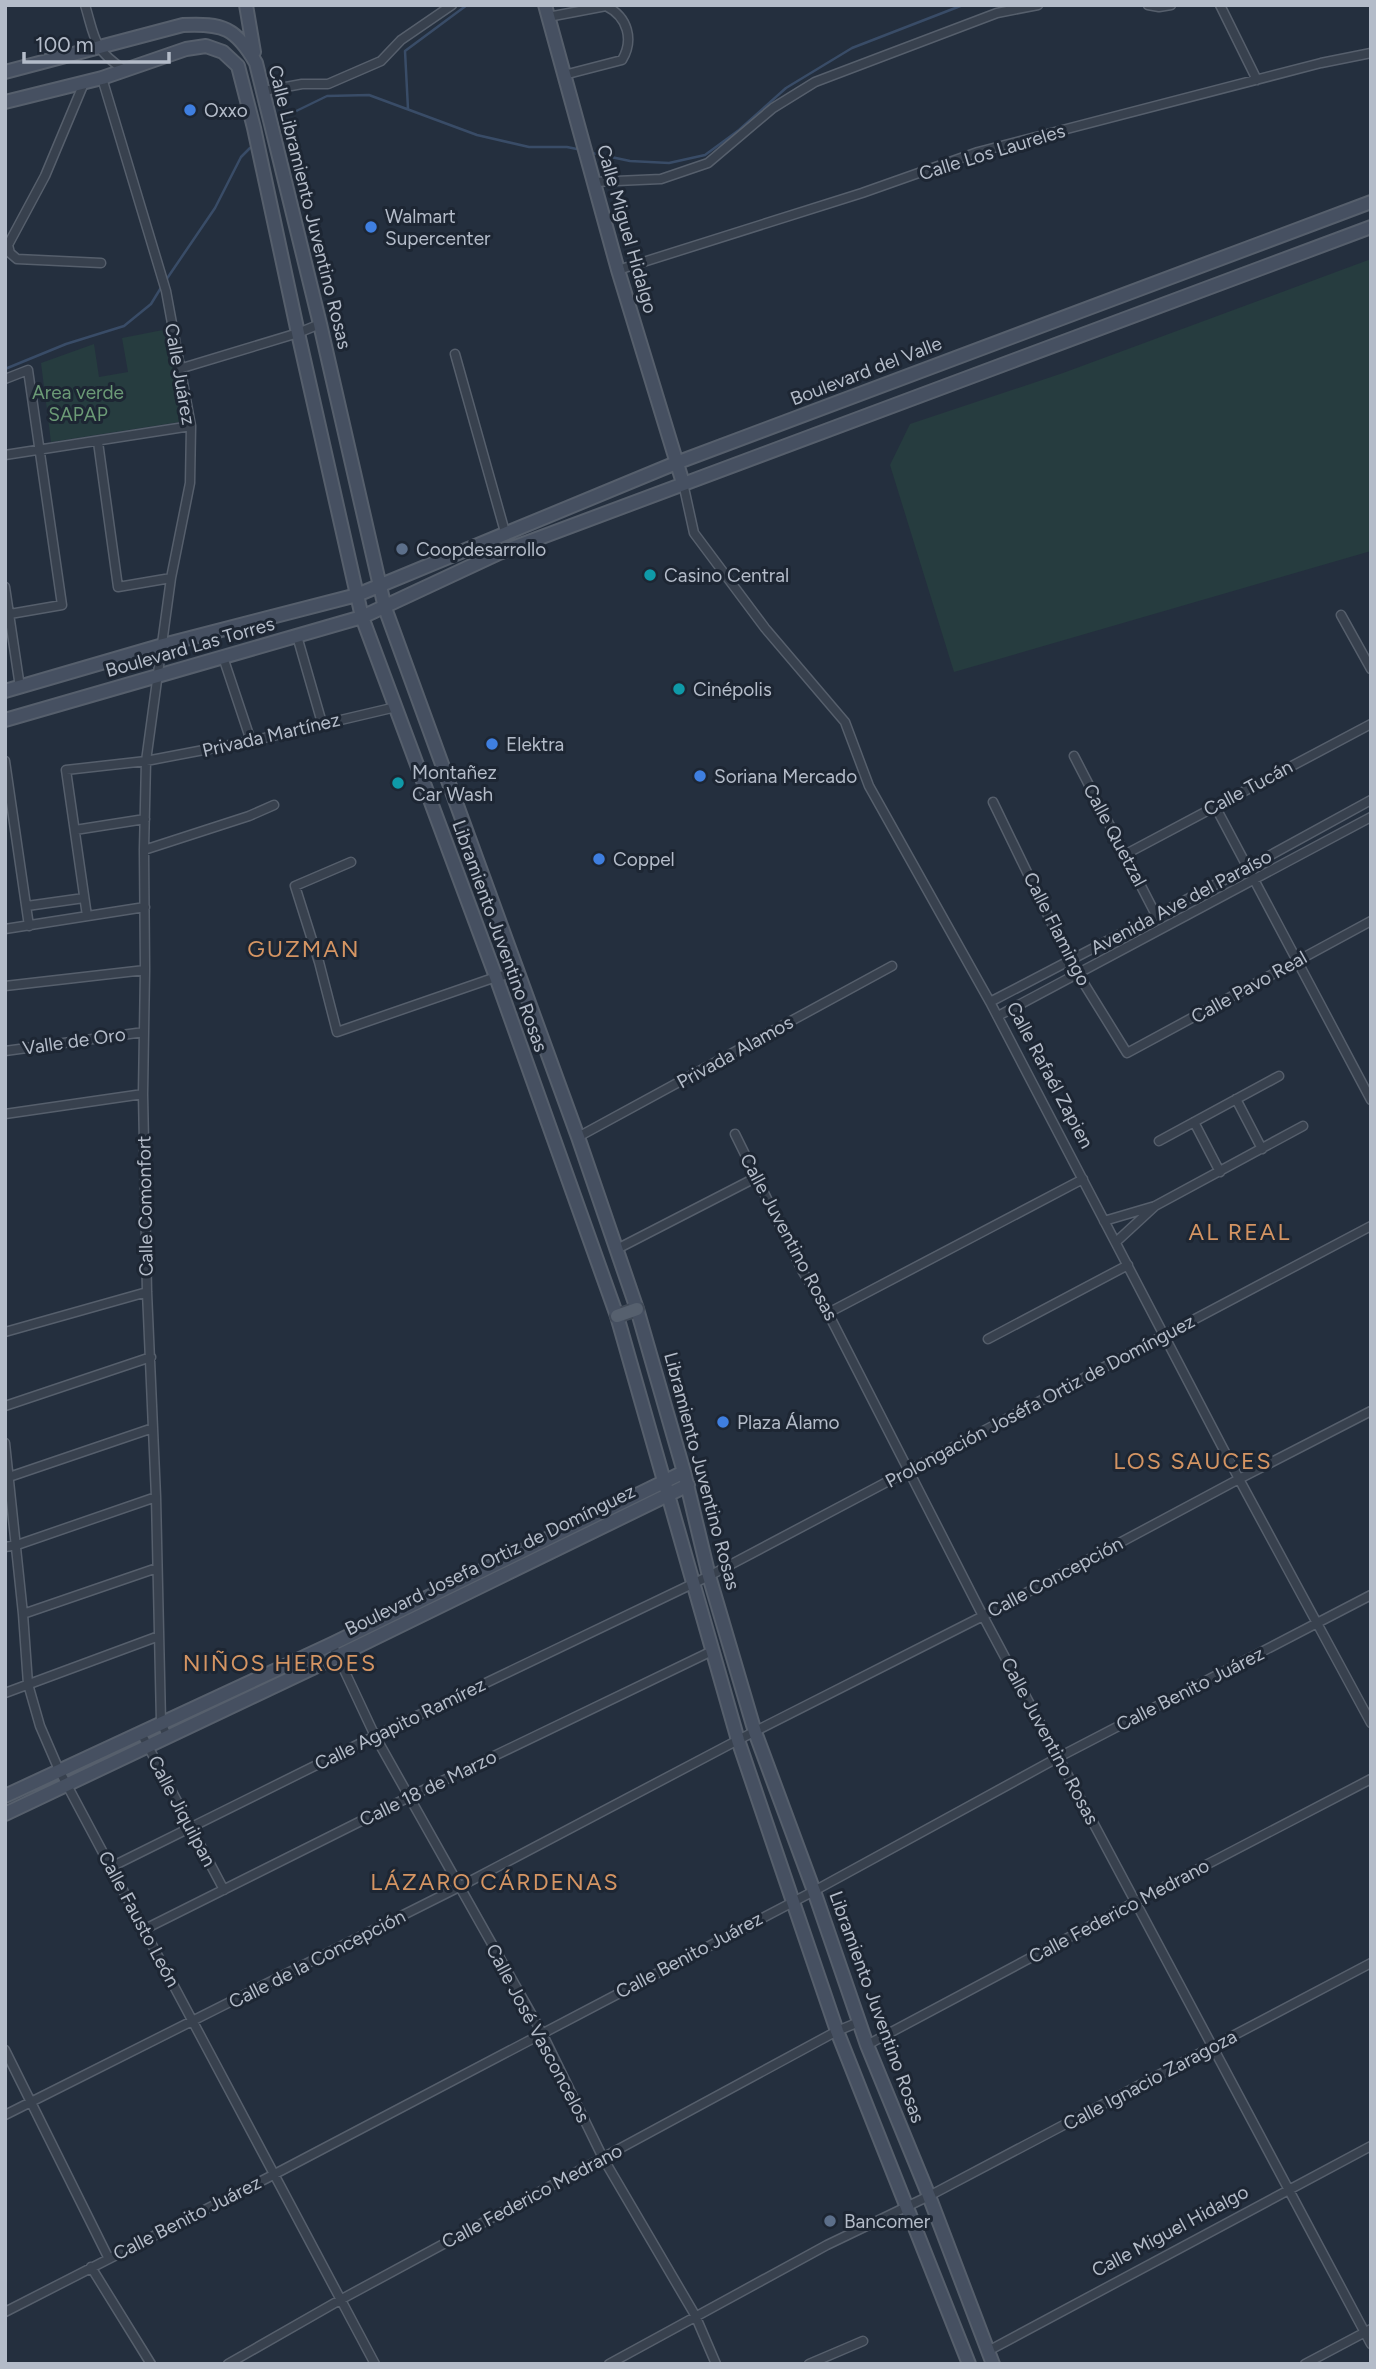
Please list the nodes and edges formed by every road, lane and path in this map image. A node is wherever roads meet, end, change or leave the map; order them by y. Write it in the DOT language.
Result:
graph roads {
  1 [pos="85,5"];
  2 [pos="246,5"];
  3 [pos="452,5"];
  4 [pos="1038,5"];
  5 [pos="1148,5"];
  6 [pos="1171,5"];
  7 [pos="1220,5"];
  8 [pos="546,11"];
  9 [pos="98,46"];
  10 [pos="1371,53"];
  11 [pos="256,63"];
  12 [pos="123,69"];
  13 [pos="5,72"];
  14 [pos="564,75"];
  15 [pos="102,78"];
  16 [pos="1257,80"];
  17 [pos="84,83"];
  18 [pos="264,91"];
  19 [pos="5,102"];
  20 [pos="594,183"];
  21 [pos="1371,202"];
  22 [pos="1371,227"];
  23 [pos="101,263"];
  24 [pos="618,270"];
  25 [pos="1050,322"];
  26 [pos="320,324"];
  27 [pos="298,333"];
  28 [pos="1059,344"];
  29 [pos="455,355"];
  30 [pos="179,369"];
  31 [pos="5,379"];
  32 [pos="809,413"];
  33 [pos="191,426"];
  34 [pos="817,435"];
  35 [pos="98,442"];
  36 [pos="39,450"];
  37 [pos="5,455"];
  38 [pos="676,463"];
  39 [pos="683,483"];
  40 [pos="578,505"];
  41 [pos="568,528"];
  42 [pos="505,532"];
  43 [pos="171,578"];
  44 [pos="379,585"];
  45 [pos="5,587"];
  46 [pos="358,595"];
  47 [pos="385,608"];
  48 [pos="1341,615"];
  49 [pos="362,617"];
  50 [pos="9,619"];
  51 [pos="297,636"];
  52 [pos="163,645"];
  53 [pos="223,657"];
  54 [pos="1371,669"];
  55 [pos="159,677"];
  56 [pos="20,687"];
  57 [pos="5,691"];
  58 [pos="396,707"];
  59 [pos="5,720"];
  60 [pos="322,723"];
  61 [pos="1371,724"];
  62 [pos="251,741"];
  63 [pos="1074,756"];
  64 [pos="5,761"];
  65 [pos="146,761"];
  66 [pos="8,800"];
  67 [pos="1371,800"];
  68 [pos="993,802"];
  69 [pos="274,805"];
  70 [pos="1215,806"];
  71 [pos="1371,817"];
  72 [pos="145,819"];
  73 [pos="75,830"];
  74 [pos="144,850"];
  75 [pos="1126,854"];
  76 [pos="351,862"];
  77 [pos="1247,868"];
  78 [pos="1254,881"];
  79 [pos="84,898"];
  80 [pos="27,906"];
  81 [pos="145,907"];
  82 [pos="1156,915"];
  83 [pos="87,916"];
  84 [pos="1371,922"];
  85 [pos="29,926"];
  86 [pos="5,929"];
  87 [pos="1296,960"];
  88 [pos="1070,961"];
  89 [pos="892,966"];
  90 [pos="145,970"];
  91 [pos="519,972"];
  92 [pos="1077,974"];
  93 [pos="496,978"];
  94 [pos="5,986"];
  95 [pos="990,1002"];
  96 [pos="998,1016"];
  97 [pos="144,1032"];
  98 [pos="5,1051"];
  99 [pos="1127,1053"];
  100 [pos="1279,1076"];
  101 [pos="143,1094"];
  102 [pos="1237,1099"];
  103 [pos="1371,1100"];
  104 [pos="5,1114"];
  105 [pos="1194,1122"];
  106 [pos="1303,1126"];
  107 [pos="735,1134"];
  108 [pos="578,1137"];
  109 [pos="1159,1141"];
  110 [pos="1262,1149"];
  111 [pos="1220,1172"];
  112 [pos="757,1177"];
  113 [pos="1083,1179"];
  114 [pos="1156,1206"];
  115 [pos="1104,1220"];
  116 [pos="1371,1226"];
  117 [pos="1116,1242"];
  118 [pos="617,1249"];
  119 [pos="1128,1265"];
  120 [pos="146,1292"];
  121 [pos="637,1309"];
  122 [pos="828,1313"];
  123 [pos="617,1316"];
  124 [pos="5,1332"];
  125 [pos="1165,1335"];
  126 [pos="988,1339"];
  127 [pos="151,1357"];
  128 [pos="5,1406"];
  129 [pos="1371,1411"];
  130 [pos="153,1428"];
  131 [pos="5,1443"];
  132 [pos="910,1469"];
  133 [pos="9,1477"];
  134 [pos="686,1479"];
  135 [pos="1239,1479"];
  136 [pos="663,1482"];
  137 [pos="667,1495"];
  138 [pos="156,1497"];
  139 [pos="17,1545"];
  140 [pos="5,1547"];
  141 [pos="158,1568"];
  142 [pos="709,1576"];
  143 [pos="692,1584"];
  144 [pos="1371,1595"];
  145 [pos="23,1614"];
  146 [pos="983,1616"];
  147 [pos="1317,1623"];
  148 [pos="159,1636"];
  149 [pos="335,1650"];
  150 [pos="712,1651"];
  151 [pos="28,1684"];
  152 [pos="5,1693"];
  153 [pos="161,1722"];
  154 [pos="1371,1723"];
  155 [pos="141,1732"];
  156 [pos="755,1732"];
  157 [pos="167,1736"];
  158 [pos="375,1736"];
  159 [pos="738,1740"];
  160 [pos="148,1745"];
  161 [pos="1059,1758"];
  162 [pos="59,1770"];
  163 [pos="1371,1779"];
  164 [pos="67,1784"];
  165 [pos="5,1796"];
  166 [pos="411,1796"];
  167 [pos="5,1814"];
  168 [pos="189,1827"];
  169 [pos="111,1867"];
  170 [pos="459,1887"];
  171 [pos="224,1890"];
  172 [pos="814,1891"];
  173 [pos="791,1900"];
  174 [pos="1135,1902"];
  175 [pos="145,1929"];
  176 [pos="1371,1963"];
  177 [pos="193,2021"];
  178 [pos="859,2022"];
  179 [pos="837,2031"];
  180 [pos="542,2033"];
  181 [pos="867,2045"];
  182 [pos="1212,2047"];
  183 [pos="5,2050"];
  184 [pos="32,2101"];
  185 [pos="5,2115"];
  186 [pos="1371,2146"];
  187 [pos="603,2158"];
  188 [pos="273,2175"];
  189 [pos="1289,2189"];
  190 [pos="929,2196"];
  191 [pos="908,2206"];
  192 [pos="108,2258"];
  193 [pos="92,2267"];
  194 [pos="340,2300"];
  195 [pos="5,2312"];
  196 [pos="695,2315"];
  197 [pos="1368,2331"];
  198 [pos="863,2341"];
  199 [pos="1371,2344"];
  200 [pos="988,2351"];
  201 [pos="151,2364"];
  202 [pos="228,2364"];
  203 [pos="374,2364"];
  204 [pos="608,2364"];
  205 [pos="716,2364"];
  206 [pos="810,2364"];
  207 [pos="969,2364"];
  208 [pos="993,2364"];
  209 [pos="1306,2364"];
  1 -- 9 [label="street"];
  2 -- 11 [label="main road"];
  3 -- 18 [label="street"];
  4 -- 20 [label="street"];
  5 -- 6 [label="street"];
  7 -- 16 [label="street"];
  8 -- 14 [label="main road, Calle Miguel Hidalgo"];
  8 -- 14 [label="street"];
  9 -- 11 [label="main road, Calle Libramiento Juventino Rosas"];
  9 -- 12 [label="street"];
  9 -- 13 [label="main road, Calle Libramiento Juventino Rosas"];
  10 -- 16 [label="street, Calle Los Laureles"];
  11 -- 18 [label="main road, Calle Libramiento Juventino Rosas"];
  12 -- 15 [label="main road, Calle Libramiento Juventino Rosas"];
  12 -- 27 [label="main road, Calle Libramiento Juventino Rosas"];
  14 -- 20 [label="main road, Calle Miguel Hidalgo"];
  15 -- 17 [label="main road, Calle Libramiento Juventino Rosas"];
  15 -- 30 [label="street, Calle Juárez"];
  16 -- 24 [label="street, Calle Los Laureles"];
  17 -- 19 [label="main road, Calle Libramiento Juventino Rosas"];
  17 -- 23 [label="street"];
  18 -- 26 [label="main road, Calle Libramiento Juventino Rosas"];
  20 -- 24 [label="main road, Calle Miguel Hidalgo"];
  21 -- 25 [label="main road, Boulevard del Valle"];
  22 -- 28 [label="main road"];
  24 -- 38 [label="main road, Calle Miguel Hidalgo"];
  25 -- 28 [label="main road"];
  25 -- 32 [label="main road, Boulevard del Valle"];
  26 -- 27 [label="street"];
  26 -- 44 [label="main road, Calle Libramiento Juventino Rosas"];
  27 -- 30 [label="street"];
  27 -- 46 [label="main road, Calle Libramiento Juventino Rosas"];
  28 -- 34 [label="main road"];
  29 -- 42 [label="street"];
  30 -- 33 [label="street, Calle Juárez"];
  31 -- 36 [label="street"];
  32 -- 34 [label="main road"];
  32 -- 38 [label="main road, Boulevard del Valle"];
  33 -- 35 [label="street"];
  33 -- 43 [label="street, Calle Juárez"];
  34 -- 39 [label="main road"];
  35 -- 36 [label="street"];
  35 -- 43 [label="street"];
  36 -- 37 [label="street"];
  36 -- 50 [label="street"];
  38 -- 39 [label="main road, Calle Rafaél Zapien"];
  38 -- 40 [label="main road, Boulevard del Valle"];
  39 -- 41 [label="main road"];
  39 -- 95 [label="street, Calle Rafaél Zapien"];
  40 -- 41 [label="main road"];
  40 -- 42 [label="main road, Boulevard del Valle"];
  41 -- 47 [label="main road"];
  42 -- 44 [label="main road, Boulevard del Valle"];
  43 -- 52 [label="street, Calle Juárez"];
  44 -- 46 [label="main road, Boulevard Las Torres"];
  44 -- 47 [label="main road, Libramiento Juventino Rosas"];
  45 -- 50 [label="street"];
  46 -- 49 [label="main road, Libramiento Juventino Rosas"];
  46 -- 52 [label="main road, Boulevard Las Torres"];
  47 -- 49 [label="main road, Boulevard Las Torres"];
  47 -- 91 [label="main road, Libramiento Juventino Rosas"];
  48 -- 54 [label="street"];
  49 -- 51 [label="main road, Boulevard Las Torres"];
  49 -- 58 [label="main road, Libramiento Juventino Rosas"];
  50 -- 56 [label="street"];
  51 -- 53 [label="main road, Boulevard Las Torres"];
  51 -- 60 [label="street"];
  52 -- 55 [label="street, Calle Juárez"];
  52 -- 56 [label="main road, Boulevard Las Torres"];
  53 -- 55 [label="main road, Boulevard Las Torres"];
  53 -- 62 [label="street"];
  55 -- 59 [label="main road, Boulevard Las Torres"];
  55 -- 65 [label="street, Calle Comonfort"];
  56 -- 57 [label="main road, Boulevard Las Torres"];
  58 -- 60 [label="street, Privada Martínez"];
  58 -- 93 [label="main road, Libramiento Juventino Rosas"];
  60 -- 62 [label="street, Privada Martínez"];
  61 -- 70 [label="street, Calle Tucán"];
  62 -- 65 [label="street, Privada Martínez"];
  63 -- 75 [label="street, Calle Quetzal"];
  64 -- 66 [label="street"];
  65 -- 72 [label="street, Calle Comonfort"];
  65 -- 73 [label="street, Privada Martínez"];
  66 -- 80 [label="street"];
  67 -- 77 [label="street, Avenida Ave del Paraíso"];
  68 -- 88 [label="street, Calle Flamingo"];
  69 -- 74 [label="street"];
  70 -- 75 [label="street, Calle Tucán"];
  70 -- 77 [label="street"];
  71 -- 78 [label="street, Avenida Ave del Paraíso"];
  72 -- 73 [label="street"];
  72 -- 74 [label="street, Calle Comonfort"];
  73 -- 79 [label="street"];
  74 -- 81 [label="street, Calle Comonfort"];
  75 -- 82 [label="street, Calle Quetzal"];
  76 -- 93 [label="street"];
  77 -- 78 [label="street"];
  77 -- 82 [label="street, Avenida Ave del Paraíso"];
  78 -- 87 [label="street"];
  78 -- 92 [label="street, Avenida Ave del Paraíso"];
  79 -- 80 [label="street"];
  79 -- 83 [label="street"];
  80 -- 85 [label="street"];
  81 -- 83 [label="street"];
  81 -- 90 [label="street, Calle Comonfort"];
  82 -- 88 [label="street, Avenida Ave del Paraíso"];
  83 -- 85 [label="street"];
  84 -- 87 [label="street, Calle Pavo Real"];
  85 -- 86 [label="street"];
  87 -- 99 [label="street, Calle Pavo Real"];
  87 -- 103 [label="street"];
  88 -- 92 [label="street, Calle Flamingo"];
  88 -- 95 [label="street, Avenida Ave del Paraíso"];
  89 -- 108 [label="street, Privada Alamos"];
  90 -- 94 [label="street"];
  90 -- 97 [label="street, Calle Comonfort"];
  91 -- 93 [label="street"];
  91 -- 108 [label="main road, Libramiento Juventino Rosas"];
  92 -- 96 [label="street, Avenida Ave del Paraíso"];
  92 -- 99 [label="street, Calle Flamingo"];
  93 -- 123 [label="main road, Libramiento Juventino Rosas"];
  95 -- 96 [label="street, Calle Rafaél Zapien"];
  96 -- 113 [label="street, Calle Rafaél Zapien"];
  97 -- 98 [label="street, Valle de Oro"];
  97 -- 101 [label="street, Calle Comonfort"];
  100 -- 102 [label="street"];
  101 -- 104 [label="street"];
  101 -- 120 [label="street, Calle Comonfort"];
  102 -- 105 [label="street"];
  102 -- 110 [label="street"];
  105 -- 109 [label="street"];
  105 -- 111 [label="street"];
  106 -- 110 [label="street"];
  107 -- 112 [label="street, Calle Juventino Rosas"];
  108 -- 118 [label="main road, Libramiento Juventino Rosas"];
  110 -- 111 [label="street"];
  111 -- 114 [label="street"];
  112 -- 118 [label="street"];
  112 -- 122 [label="street, Calle Juventino Rosas"];
  113 -- 115 [label="street, Calle Rafaél Zapien"];
  113 -- 122 [label="street"];
  114 -- 115 [label="street"];
  114 -- 117 [label="street"];
  115 -- 117 [label="street, Calle Rafaél Zapien"];
  116 -- 125 [label="street, Prolongación Joséfa Ortiz de Domínguez"];
  117 -- 119 [label="street, Calle Rafaél Zapien"];
  118 -- 121 [label="main road, Libramiento Juventino Rosas"];
  119 -- 125 [label="street, Calle Rafaél Zapien"];
  119 -- 126 [label="street"];
  120 -- 124 [label="street"];
  120 -- 127 [label="street, Calle Comonfort"];
  121 -- 123 [label="main road"];
  121 -- 134 [label="main road, Libramiento Juventino Rosas"];
  122 -- 132 [label="street, Calle Juventino Rosas"];
  123 -- 136 [label="main road, Libramiento Juventino Rosas"];
  125 -- 132 [label="street, Prolongación Joséfa Ortiz de Domínguez"];
  125 -- 135 [label="street, Calle Rafaél Zapien"];
  127 -- 128 [label="street"];
  127 -- 130 [label="street, Calle Comonfort"];
  129 -- 135 [label="street, Calle Concepción"];
  130 -- 133 [label="street"];
  130 -- 138 [label="street, Calle Comonfort"];
  131 -- 133 [label="street, Calle Fausto León"];
  132 -- 142 [label="street, Prolongación Joséfa Ortiz de Domínguez"];
  132 -- 146 [label="street, Calle Juventino Rosas"];
  133 -- 139 [label="street, Calle Fausto León"];
  134 -- 136 [label="main road, Boulevard Josefa Ortiz de Domínguez"];
  134 -- 137 [label="main road, Boulevard Josefa Ortiz de Domínguez"];
  134 -- 142 [label="main road, Libramiento Juventino Rosas"];
  135 -- 146 [label="street, Calle Concepción"];
  135 -- 147 [label="street, Calle Rafaél Zapien"];
  136 -- 137 [label="main road, Libramiento Juventino Rosas"];
  136 -- 149 [label="main road, Boulevard Josefa Ortiz de Domínguez"];
  137 -- 143 [label="main road, Libramiento Juventino Rosas"];
  137 -- 149 [label="main road, Boulevard Josefa Ortiz de Domínguez"];
  138 -- 139 [label="street"];
  138 -- 141 [label="street, Calle Comonfort"];
  139 -- 140 [label="street"];
  139 -- 145 [label="street, Calle Fausto León"];
  141 -- 145 [label="street"];
  141 -- 148 [label="street, Calle Comonfort"];
  142 -- 143 [label="street, Prolongación Joséfa Ortiz de Domínguez"];
  142 -- 156 [label="main road, Libramiento Juventino Rosas"];
  143 -- 150 [label="main road, Libramiento Juventino Rosas"];
  143 -- 158 [label="street, Calle Agapito Ramírez"];
  144 -- 147 [label="street, Calle Benito Juárez"];
  145 -- 151 [label="street, Calle Fausto León"];
  146 -- 156 [label="street, Calle Concepción"];
  146 -- 161 [label="street, Calle Juventino Rosas"];
  147 -- 154 [label="street, Calle Rafaél Zapien"];
  147 -- 161 [label="street, Calle Benito Juárez"];
  148 -- 151 [label="street"];
  148 -- 153 [label="street, Calle Comonfort"];
  149 -- 153 [label="main road, Boulevard Josefa Ortiz de Domínguez"];
  149 -- 157 [label="main road, Boulevard Josefa Ortiz de Domínguez"];
  149 -- 158 [label="street, Calle José Vasconcelos"];
  150 -- 159 [label="main road, Libramiento Juventino Rosas"];
  150 -- 166 [label="street, Calle 18 de Marzo"];
  151 -- 152 [label="street"];
  151 -- 162 [label="street, Calle Fausto León"];
  153 -- 155 [label="main road, Boulevard Josefa Ortiz de Domínguez"];
  153 -- 157 [label="street, Calle Comonfort"];
  155 -- 160 [label="street, Calle Jiquilpan"];
  155 -- 162 [label="main road, Boulevard Josefa Ortiz de Domínguez"];
  156 -- 159 [label="street, Calle Concepción"];
  156 -- 172 [label="main road, Libramiento Juventino Rosas"];
  157 -- 160 [label="main road, Boulevard Josefa Ortiz de Domínguez"];
  158 -- 166 [label="street, Calle José Vasconcelos"];
  158 -- 168 [label="street, Calle Agapito Ramírez"];
  159 -- 170 [label="street, Calle de la Concepción"];
  159 -- 173 [label="main road, Libramiento Juventino Rosas"];
  160 -- 164 [label="main road, Boulevard Josefa Ortiz de Domínguez"];
  160 -- 168 [label="street, Calle Jiquilpan"];
  161 -- 172 [label="street, Calle Benito Juárez"];
  161 -- 174 [label="street, Calle Juventino Rosas"];
  162 -- 164 [label="street, Calle Fausto León"];
  162 -- 165 [label="main road, Boulevard Josefa Ortiz de Domínguez"];
  163 -- 174 [label="street, Calle Federico Medrano"];
  164 -- 167 [label="main road, Boulevard Josefa Ortiz de Domínguez"];
  164 -- 169 [label="street, Calle Fausto León"];
  166 -- 170 [label="street, Calle José Vasconcelos"];
  166 -- 171 [label="street, Calle 18 de Marzo"];
  168 -- 169 [label="street, Calle Agapito Ramírez"];
  168 -- 171 [label="street, Calle Jiquilpan"];
  169 -- 175 [label="street, Calle Fausto León"];
  170 -- 177 [label="street, Calle de la Concepción"];
  170 -- 180 [label="street, Calle José Vasconcelos"];
  171 -- 175 [label="street, Calle 18 de Marzo"];
  172 -- 173 [label="street, Calle Benito Juárez"];
  172 -- 178 [label="main road, Libramiento Juventino Rosas"];
  173 -- 179 [label="main road, Libramiento Juventino Rosas"];
  173 -- 180 [label="street, Calle Benito Juárez"];
  174 -- 181 [label="street, Calle Federico Medrano"];
  174 -- 182 [label="street, Calle Juventino Rosas"];
  175 -- 177 [label="street, Calle Fausto León"];
  176 -- 182 [label="street, Calle Ignacio Zaragoza"];
  177 -- 184 [label="street, Calle de la Concepción"];
  177 -- 188 [label="street, Calle Fausto León"];
  178 -- 179 [label="street, Calle Federico Medrano"];
  178 -- 181 [label="main road, Libramiento Juventino Rosas"];
  179 -- 187 [label="street, Calle Federico Medrano"];
  179 -- 191 [label="main road, Libramiento Juventino Rosas"];
  180 -- 187 [label="street, Calle José Vasconcelos"];
  180 -- 188 [label="street, Calle Benito Juárez"];
  181 -- 190 [label="main road, Libramiento Juventino Rosas"];
  182 -- 189 [label="street, Calle Juventino Rosas"];
  182 -- 190 [label="street, Calle Ignacio Zaragoza"];
  183 -- 184 [label="street"];
  184 -- 185 [label="street, Calle de la Concepción"];
  184 -- 192 [label="street"];
  186 -- 189 [label="street, Calle Miguel Hidalgo"];
  187 -- 194 [label="street, Calle Federico Medrano"];
  187 -- 196 [label="street, Calle José Vasconcelos"];
  188 -- 192 [label="street, Calle Benito Juárez"];
  188 -- 194 [label="street, Calle Fausto León"];
  189 -- 197 [label="street, Calle Juventino Rosas"];
  189 -- 200 [label="street, Calle Miguel Hidalgo"];
  190 -- 191 [label="street, Calle Ignacio Zaragoza"];
  190 -- 200 [label="main road, Libramiento Juventino Rosas"];
  191 -- 196 [label="street"];
  191 -- 207 [label="main road, Libramiento Juventino Rosas"];
  192 -- 193 [label="street, Calle Benito Juárez"];
  193 -- 195 [label="street, Calle Benito Juárez"];
  193 -- 201 [label="street"];
  194 -- 202 [label="street, Calle Federico Medrano"];
  194 -- 203 [label="street, Calle Fausto León"];
  196 -- 204 [label="street"];
  196 -- 205 [label="street, Calle José Vasconcelos"];
  197 -- 199 [label="street, Calle Juventino Rosas"];
  197 -- 209 [label="street"];
  198 -- 206 [label="street"];
  200 -- 208 [label="main road, Libramiento Juventino Rosas"];
}
